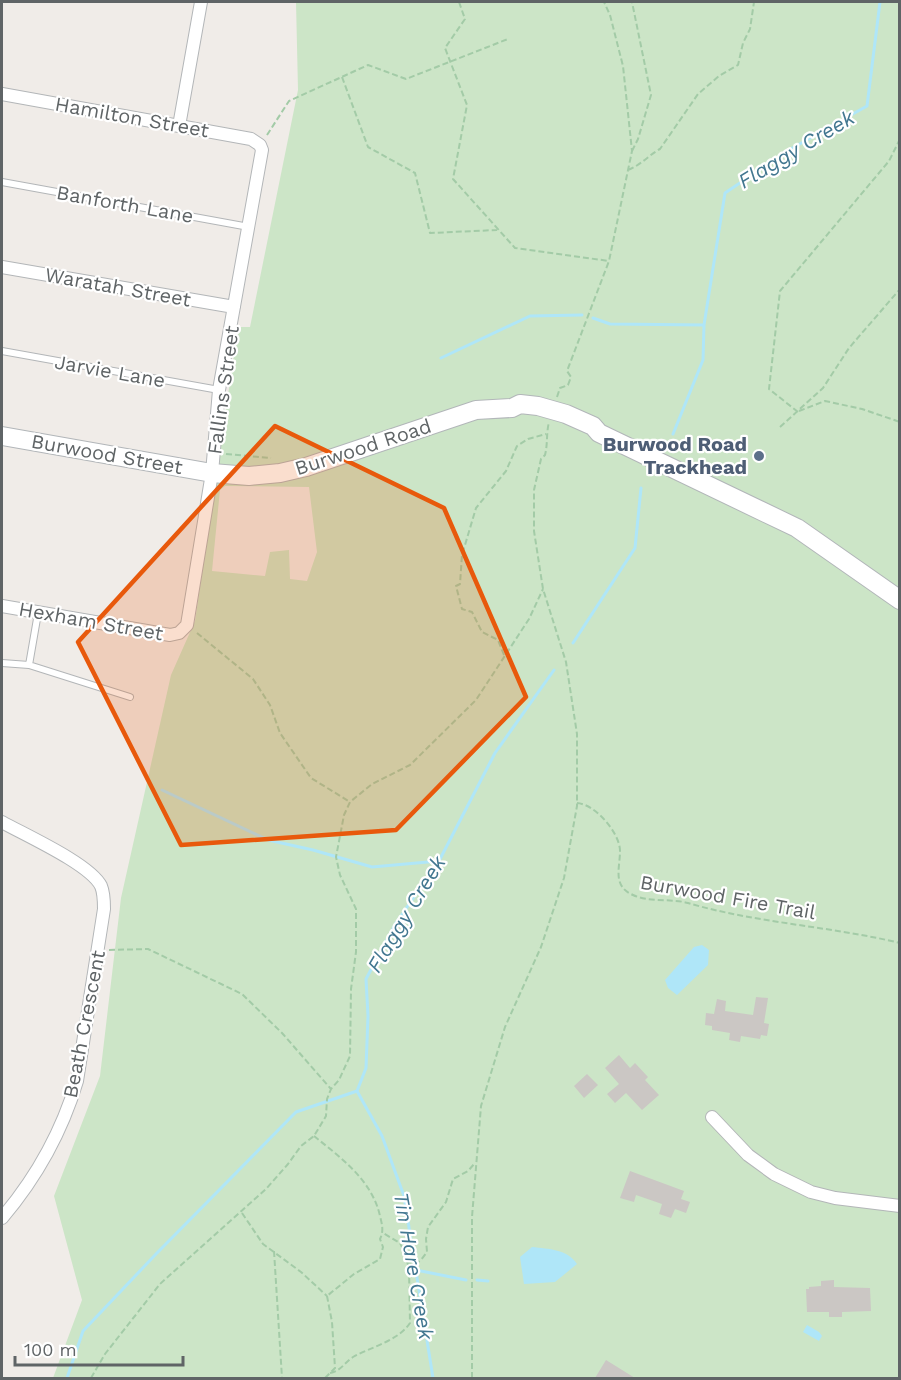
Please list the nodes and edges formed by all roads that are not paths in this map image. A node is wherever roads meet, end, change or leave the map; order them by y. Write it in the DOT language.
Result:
graph roads {
  1 [pos="201,2"];
  2 [pos="2,94"];
  3 [pos="179,126"];
  4 [pos="260,145"];
  5 [pos="2,182"];
  6 [pos="249,227"];
  7 [pos="2,267"];
  8 [pos="234,307"];
  9 [pos="2,351"];
  10 [pos="219,390"];
  11 [pos="2,436"];
  12 [pos="212,473"];
  13 [pos="900,600"];
  14 [pos="2,606"];
  15 [pos="39,612"];
  16 [pos="183,629"];
  17 [pos="2,663"];
  18 [pos="29,664"];
  19 [pos="130,697"];
  20 [pos="2,822"];
  21 [pos="712,1117"];
  22 [pos="900,1206"];
  23 [pos="2,1218"];
  1 -- 3 [label="street"];
  2 -- 3 [label="street, Hamilton Street"];
  3 -- 4 [label="street, Hamilton Street"];
  4 -- 6 [label="street, Fallins Street"];
  5 -- 6 [label="lane, Banforth Lane"];
  6 -- 8 [label="street, Fallins Street"];
  7 -- 8 [label="street, Waratah Street"];
  8 -- 10 [label="street, Fallins Street"];
  9 -- 10 [label="lane, Jarvie Lane"];
  10 -- 12 [label="street, Fallins Street"];
  11 -- 12 [label="main road, Burwood Street"];
  12 -- 13 [label="main road, Burwood Road"];
  12 -- 16 [label="street, Fallins Street"];
  14 -- 15 [label="street, Hexham Street"];
  15 -- 16 [label="street, Hexham Street"];
  15 -- 18 [label="lane"];
  17 -- 18 [label="lane"];
  18 -- 19 [label="lane"];
  20 -- 23 [label="street, Beath Crescent"];
  21 -- 22 [label="street"];
}
